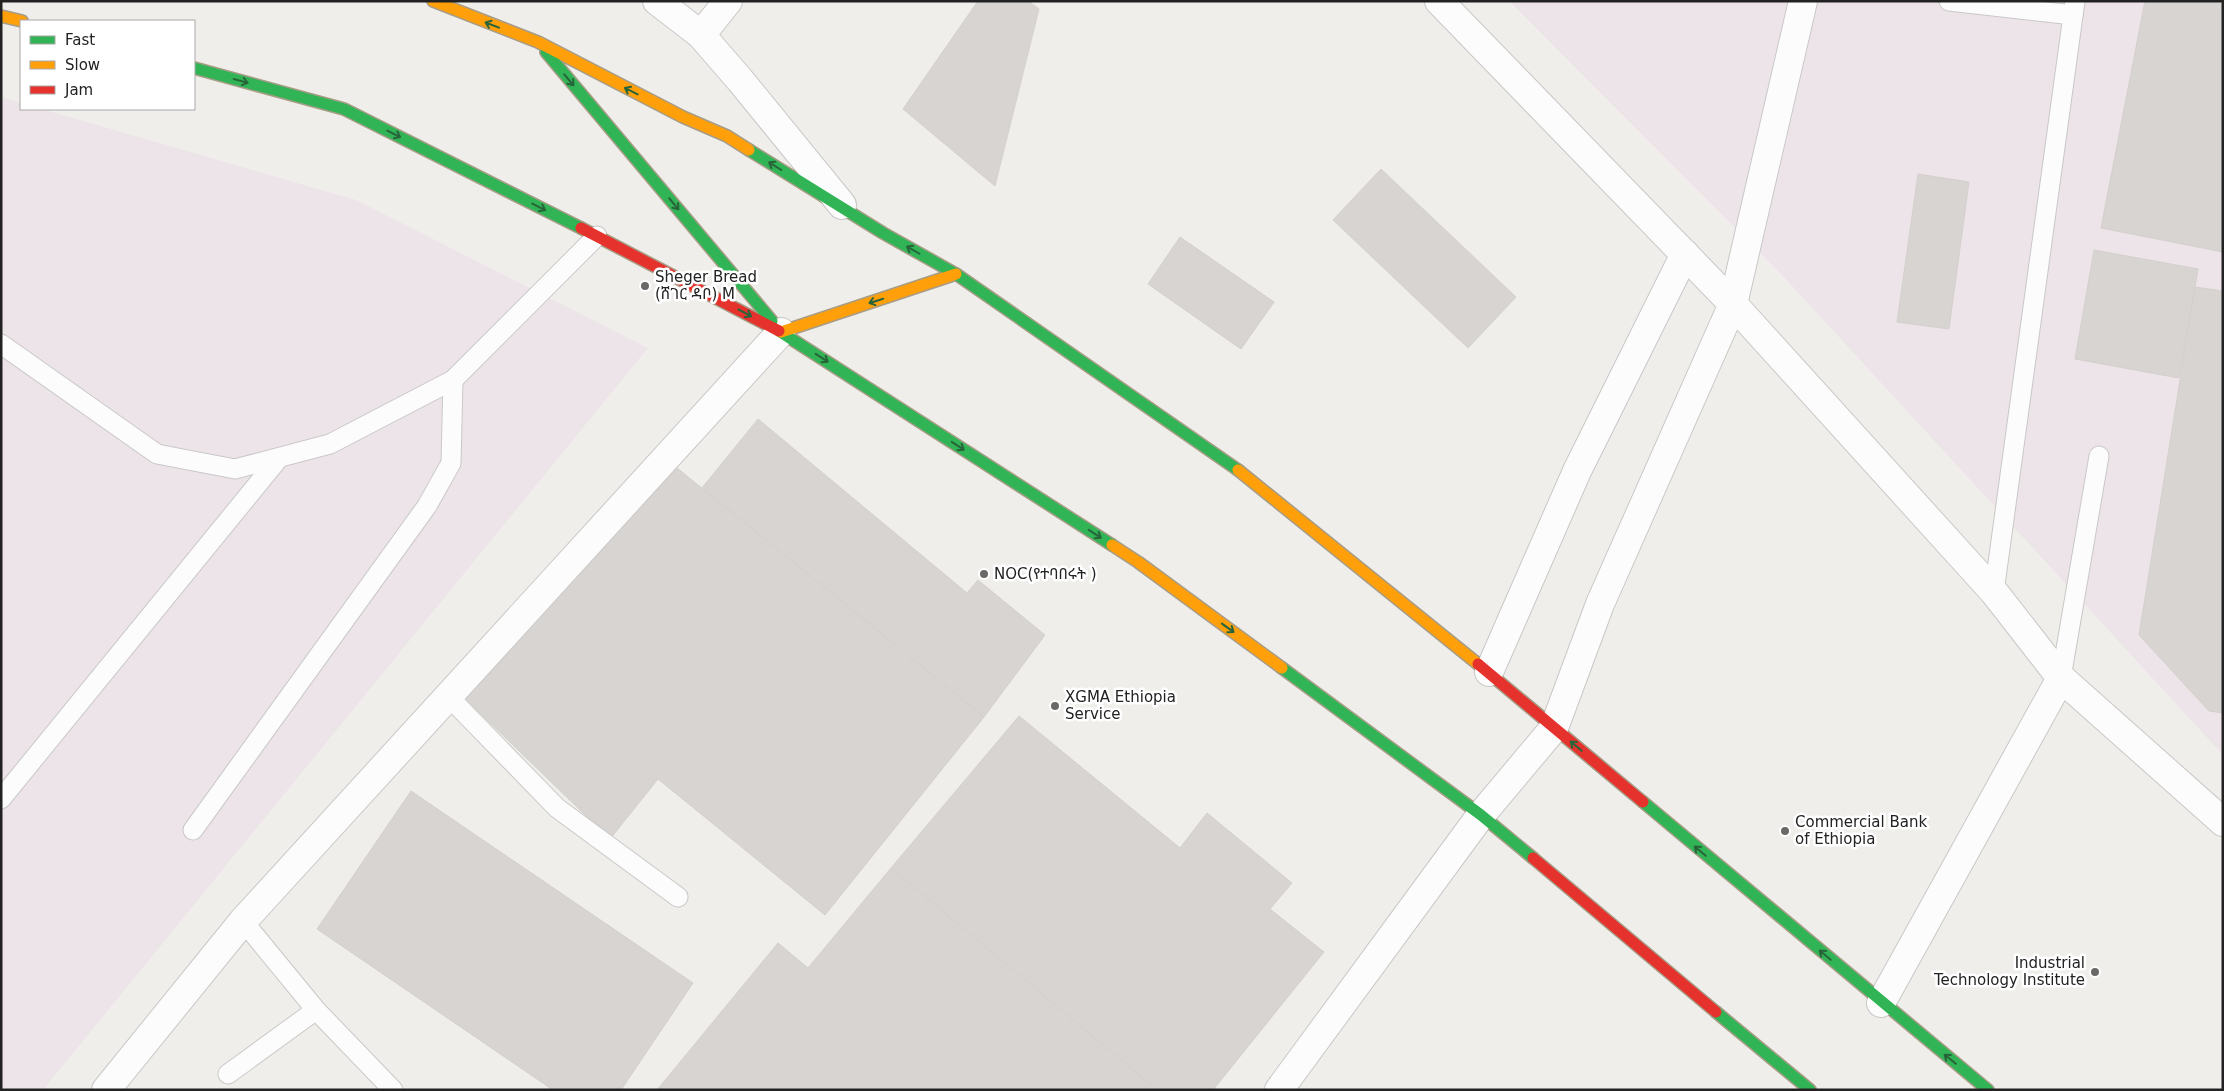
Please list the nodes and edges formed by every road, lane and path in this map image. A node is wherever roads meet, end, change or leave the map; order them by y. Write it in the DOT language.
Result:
graph roads {
  1 [pos="432,1"];
  2 [pos="657,1"];
  3 [pos="728,1"];
  4 [pos="1439,1"];
  5 [pos="1804,1"];
  6 [pos="1949,1"];
  7 [pos="2074,8"];
  8 [pos="701,34"];
  9 [pos="538,42"];
  10 [pos="195,68"];
  11 [pos="845,209"];
  12 [pos="597,236"];
  13 [pos="1685,254"];
  14 [pos="956,274"];
  15 [pos="1734,304"];
  16 [pos="781,332"];
  17 [pos="1,344"];
  18 [pos="453,380"];
  19 [pos="2099,456"];
  20 [pos="279,458"];
  21 [pos="1994,592"];
  22 [pos="1488,672"];
  23 [pos="2061,678"];
  24 [pos="448,696"];
  25 [pos="1554,728"];
  26 [pos="1,799"];
  27 [pos="1482,815"];
  28 [pos="2223,822"];
  29 [pos="193,830"];
  30 [pos="678,897"];
  31 [pos="243,921"];
  32 [pos="1881,1003"];
  33 [pos="316,1010"];
  34 [pos="228,1074"];
  35 [pos="106,1090"];
  36 [pos="393,1090"];
  37 [pos="1279,1090"];
  38 [pos="1810,1090"];
  39 [pos="1988,1090"];
  9 -- 1 [label="main road, one-way"];
  2 -- 8 [label="street"];
  3 -- 8 [label="street"];
  4 -- 13 [label="street"];
  5 -- 15 [label="street"];
  6 -- 7 [label="lane"];
  7 -- 21 [label="lane"];
  8 -- 11 [label="street"];
  11 -- 9 [label="main road, one-way"];
  9 -- 16 [label="main road, one-way"];
  10 -- 12 [label="main road, one-way"];
  14 -- 11 [label="main road, one-way"];
  12 -- 16 [label="main road, one-way"];
  12 -- 18 [label="lane"];
  13 -- 15 [label="street"];
  13 -- 22 [label="street"];
  14 -- 16 [label="main road, one-way"];
  14 -- 22 [label="main road"];
  15 -- 21 [label="street"];
  15 -- 25 [label="street"];
  16 -- 24 [label="street"];
  16 -- 27 [label="main road, one-way"];
  17 -- 20 [label="lane"];
  18 -- 20 [label="lane"];
  18 -- 29 [label="lane"];
  19 -- 23 [label="lane"];
  20 -- 26 [label="lane"];
  21 -- 23 [label="street"];
  22 -- 25 [label="main road"];
  23 -- 28 [label="street"];
  23 -- 32 [label="street"];
  24 -- 30 [label="lane"];
  24 -- 31 [label="street"];
  25 -- 27 [label="street"];
  32 -- 25 [label="main road, one-way"];
  27 -- 37 [label="street"];
  27 -- 38 [label="main road"];
  31 -- 33 [label="lane"];
  31 -- 35 [label="street"];
  39 -- 32 [label="main road, one-way"];
  33 -- 34 [label="lane"];
  33 -- 36 [label="lane"];
}
